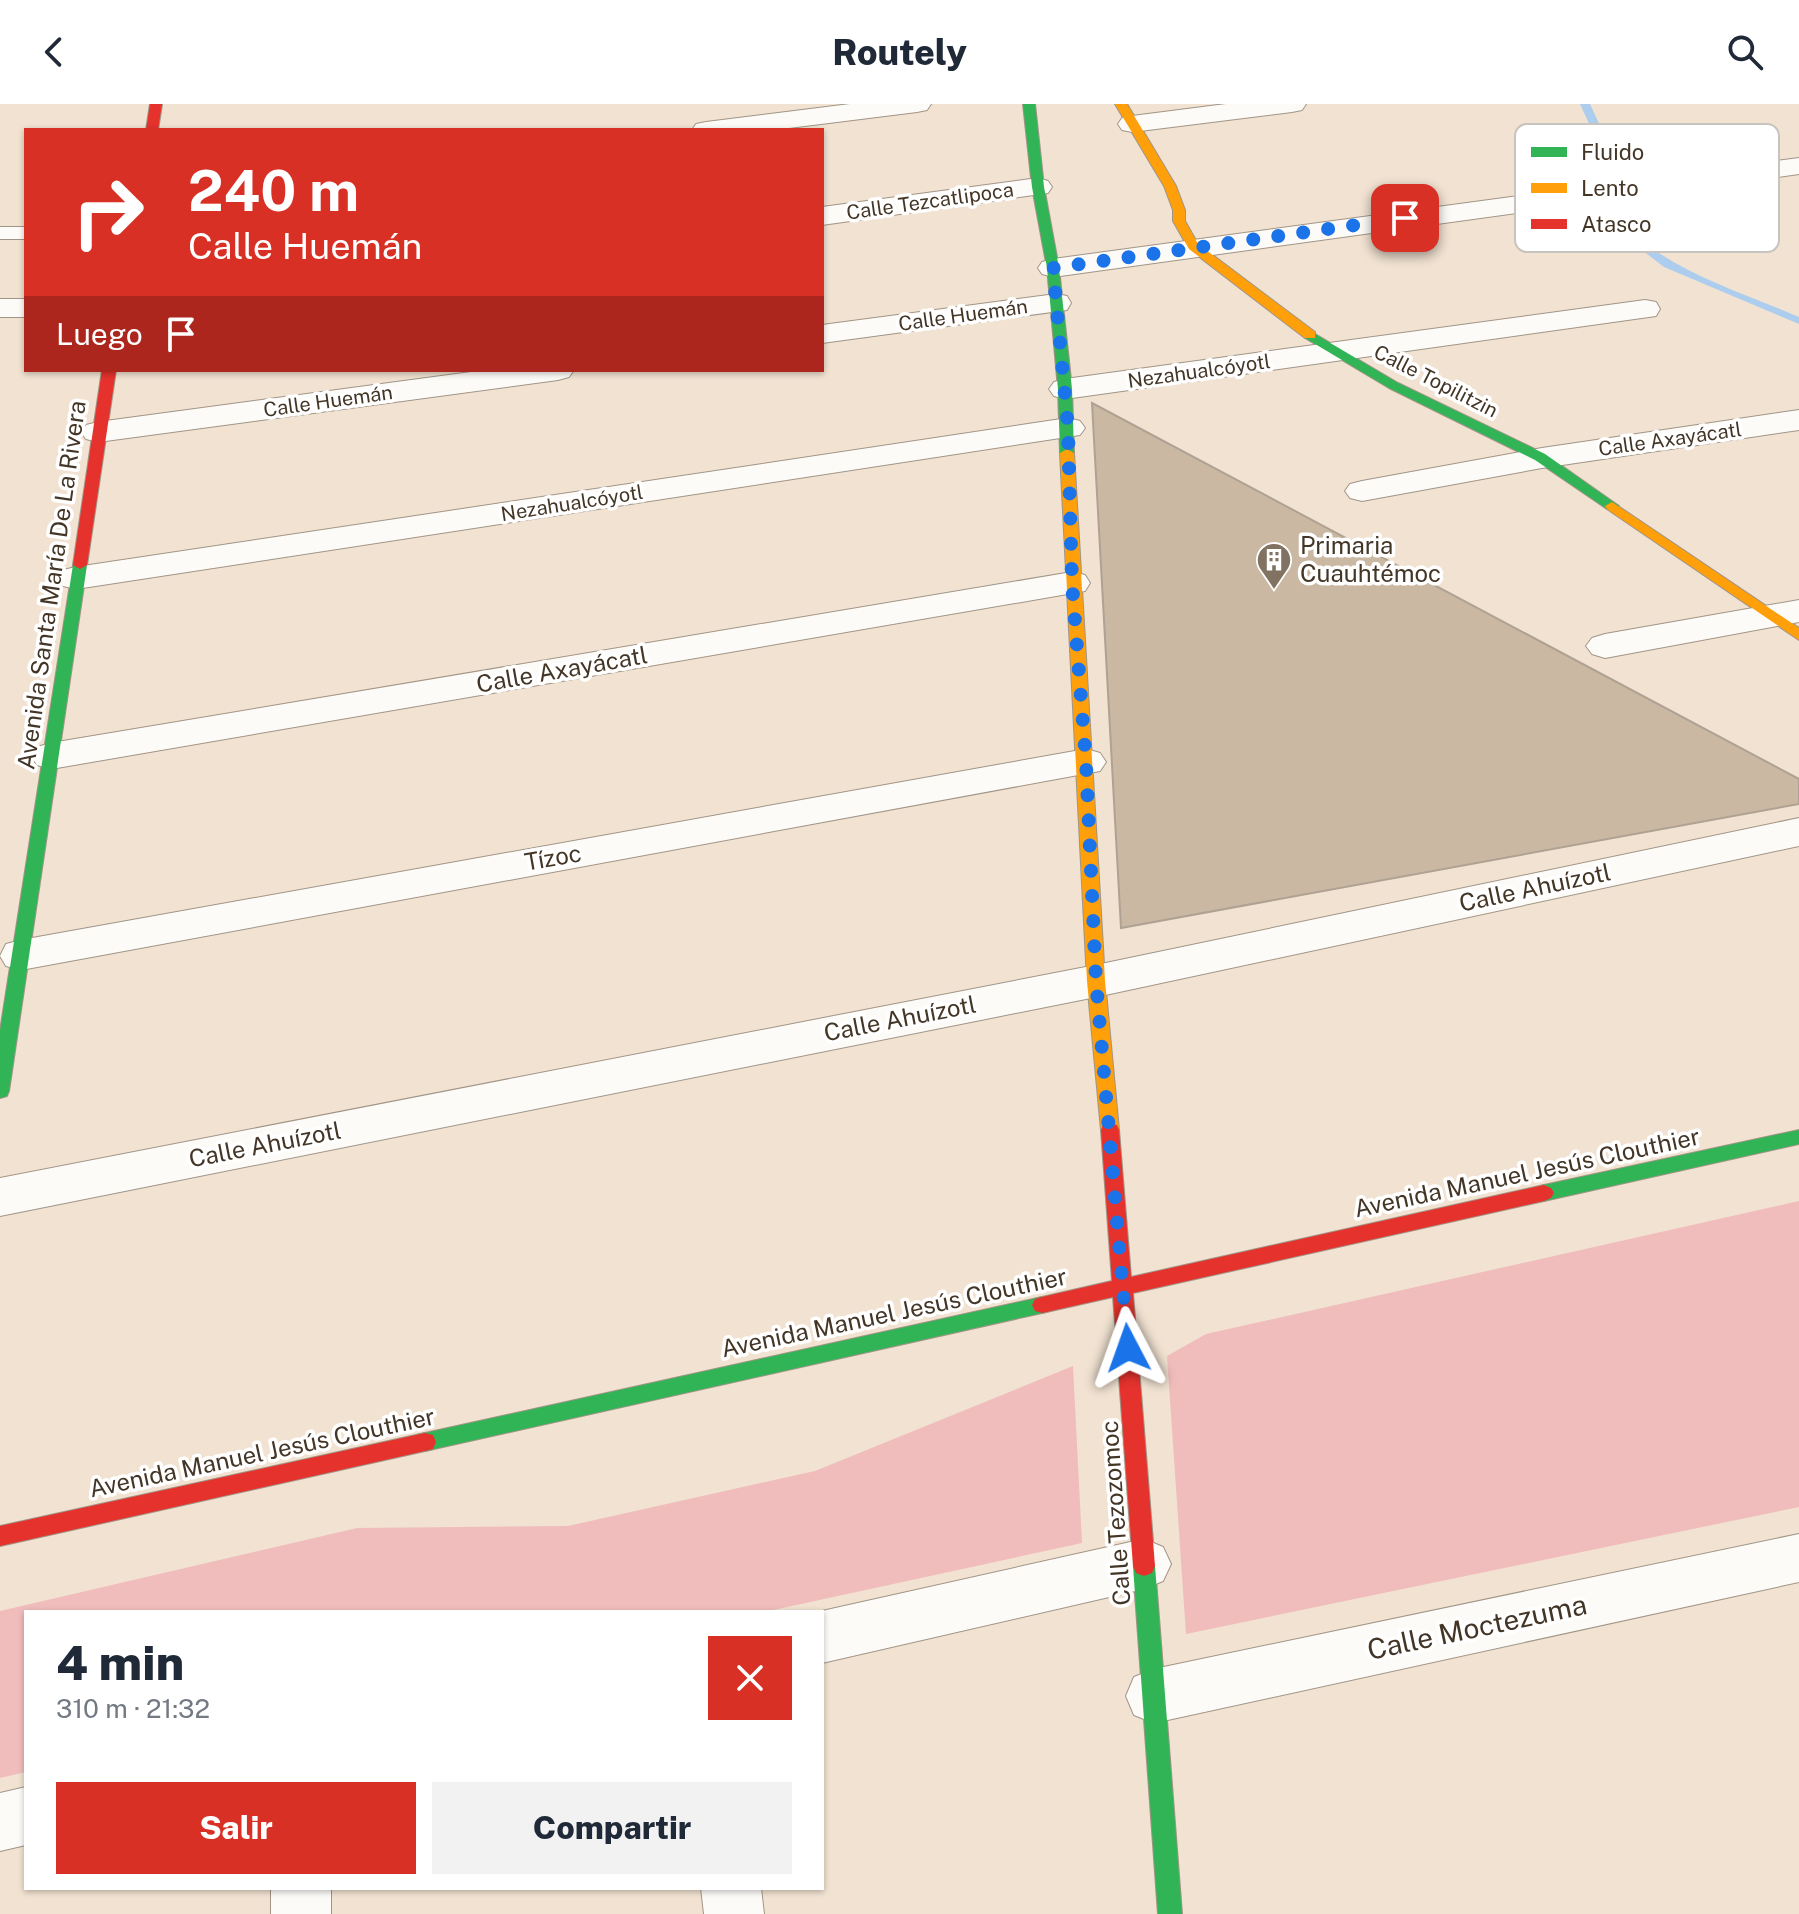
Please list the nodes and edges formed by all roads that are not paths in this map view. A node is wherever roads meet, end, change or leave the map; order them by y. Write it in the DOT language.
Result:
graph roads {
  1 [pos="156,104"];
  2 [pos="917,104"];
  3 [pos="1029,104"];
  4 [pos="1292,104"];
  5 [pos="1127,114"];
  6 [pos="152,128"];
  7 [pos="722,128"];
  8 [pos="1799,166"];
  9 [pos="1779,169"];
  10 [pos="1038,187"];
  11 [pos="1515,203"];
  12 [pos="824,216"];
  13 [pos="0,233"];
  14 [pos="24,233"];
  15 [pos="1193,246"];
  16 [pos="1053,268"];
  17 [pos="1056,303"];
  18 [pos="0,308"];
  19 [pos="24,308"];
  20 [pos="1645,309"];
  21 [pos="824,334"];
  22 [pos="1333,352"];
  23 [pos="109,372"];
  24 [pos="543,372"];
  25 [pos="1065,389"];
  26 [pos="1799,420"];
  27 [pos="1068,428"];
  28 [pos="98,432"];
  29 [pos="1542,458"];
  30 [pos="1362,491"];
  31 [pos="76,578"];
  32 [pos="1072,583"];
  33 [pos="1790,621"];
  34 [pos="1605,646"];
  35 [pos="51,756"];
  36 [pos="1086,762"];
  37 [pos="1799,832"];
  38 [pos="21,955"];
  39 [pos="1096,981"];
  40 [pos="0,1091"];
  41 [pos="1799,1137"];
  42 [pos="0,1197"];
  43 [pos="1124,1287"];
  44 [pos="0,1536"];
  45 [pos="1799,1558"];
  46 [pos="1144,1564"];
  47 [pos="824,1637"];
  48 [pos="1154,1696"];
  49 [pos="24,1816"];
  50 [pos="0,1822"];
  51 [pos="301,1890"];
  52 [pos="731,1890"];
  53 [pos="301,1914"];
  54 [pos="734,1914"];
  55 [pos="1170,1914"];
  1 -- 6 [label="street"];
  2 -- 7 [label="street"];
  3 -- 10 [label="street, Calle Tezozomoc"];
  4 -- 5 [label="street"];
  5 -- 15 [label="street"];
  8 -- 9 [label="street"];
  10 -- 12 [label="street, Calle Tezcatlipoca"];
  10 -- 16 [label="street, Calle Tezozomoc"];
  11 -- 15 [label="street"];
  13 -- 14 [label="lane"];
  15 -- 16 [label="street"];
  15 -- 22 [label="street, Calle Topilitzin"];
  16 -- 17 [label="street, Calle Tezozomoc"];
  17 -- 21 [label="street, Calle Huemán"];
  17 -- 25 [label="street, Calle Tezozomoc"];
  18 -- 19 [label="street"];
  20 -- 22 [label="street, Nezahualcóyotl"];
  22 -- 25 [label="street, Nezahualcóyotl"];
  22 -- 29 [label="street, Calle Topilitzin"];
  23 -- 28 [label="street, Avenida Santa María De La Rivera"];
  24 -- 28 [label="street, Calle Huemán"];
  25 -- 27 [label="street, Calle Tezozomoc"];
  26 -- 29 [label="street, Calle Axayácatl"];
  27 -- 31 [label="street, Nezahualcóyotl"];
  27 -- 32 [label="street, Calle Tezozomoc"];
  28 -- 31 [label="street, Avenida Santa María De La Rivera"];
  29 -- 30 [label="street, Calle Axayácatl"];
  29 -- 33 [label="street, Calle Topilitzin"];
  31 -- 35 [label="street, Avenida Santa María De La Rivera"];
  32 -- 35 [label="street, Calle Axayácatl"];
  32 -- 36 [label="street, Calle Tezozomoc"];
  33 -- 34 [label="street"];
  35 -- 38 [label="street, Avenida Santa María De La Rivera"];
  36 -- 38 [label="street, Tízoc"];
  36 -- 39 [label="street, Calle Tezozomoc"];
  37 -- 39 [label="street, Calle Ahuízotl"];
  38 -- 40 [label="street, Avenida Santa María De La Rivera"];
  39 -- 42 [label="street, Calle Ahuízotl"];
  39 -- 43 [label="street, Calle Tezozomoc"];
  41 -- 43 [label="street, Avenida Manuel Jesús Clouthier"];
  43 -- 44 [label="street, Avenida Manuel Jesús Clouthier"];
  43 -- 46 [label="street, Calle Tezozomoc"];
  45 -- 48 [label="street, Calle Moctezuma"];
  46 -- 47 [label="street"];
  46 -- 48 [label="street, Calle Tezozomoc"];
  48 -- 55 [label="street, Calle Tezozomoc"];
  49 -- 50 [label="street"];
  51 -- 53 [label="street"];
  52 -- 54 [label="street"];
}
